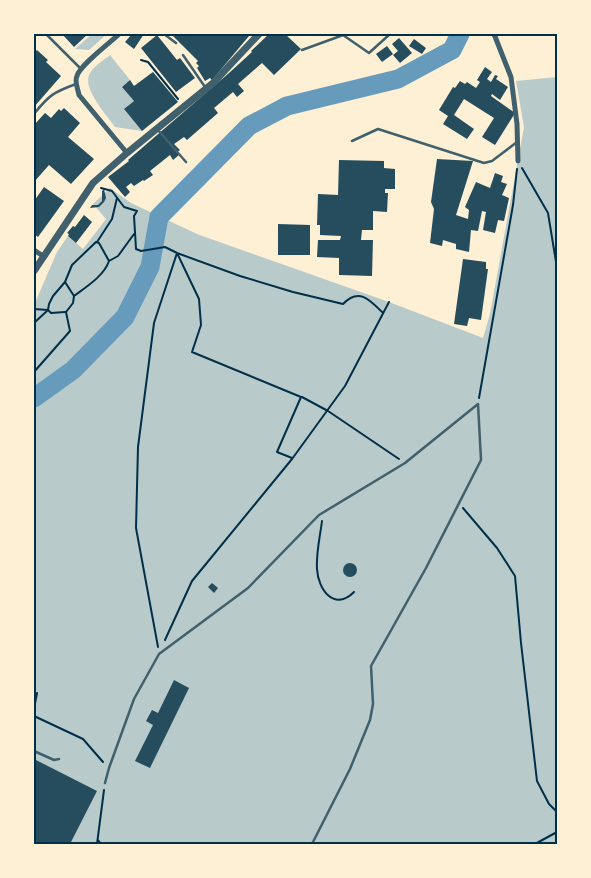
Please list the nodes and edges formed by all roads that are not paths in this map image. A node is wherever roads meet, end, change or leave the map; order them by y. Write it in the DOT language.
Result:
graph roads {
  1 [pos="46,34"];
  2 [pos="119,34"];
  3 [pos="164,34"];
  4 [pos="257,34"];
  5 [pos="390,34"];
  6 [pos="494,34"];
  7 [pos="344,35"];
  8 [pos="176,43"];
  9 [pos="302,50"];
  10 [pos="183,55"];
  11 [pos="81,69"];
  12 [pos="76,84"];
  13 [pos="206,89"];
  14 [pos="34,114"];
  15 [pos="157,129"];
  16 [pos="352,141"];
  17 [pos="517,142"];
  18 [pos="127,153"];
  19 [pos="518,161"];
  20 [pos="186,162"];
  21 [pos="34,250"];
  22 [pos="43,256"];
  23 [pos="34,271"];
  24 [pos="34,751"];
  25 [pos="59,759"];
  26 [pos="105,783"];
  27 [pos="312,844"];
  1 -- 11 [label="lane"];
  2 -- 11 [label="street"];
  3 -- 8 [label="lane"];
  4 -- 13 [label="street"];
  5 -- 7 [label="lane"];
  6 -- 17 [label="street"];
  7 -- 9 [label="lane"];
  10 -- 13 [label="lane"];
  11 -- 12 [label="street"];
  12 -- 14 [label="lane"];
  12 -- 18 [label="street"];
  13 -- 15 [label="street"];
  15 -- 18 [label="street"];
  15 -- 20 [label="lane"];
  16 -- 17 [label="lane"];
  17 -- 19 [label="street"];
  18 -- 22 [label="street"];
  21 -- 22 [label="street"];
  22 -- 23 [label="street"];
  24 -- 25 [label="lane"];
  26 -- 27 [label="lane"];
}
